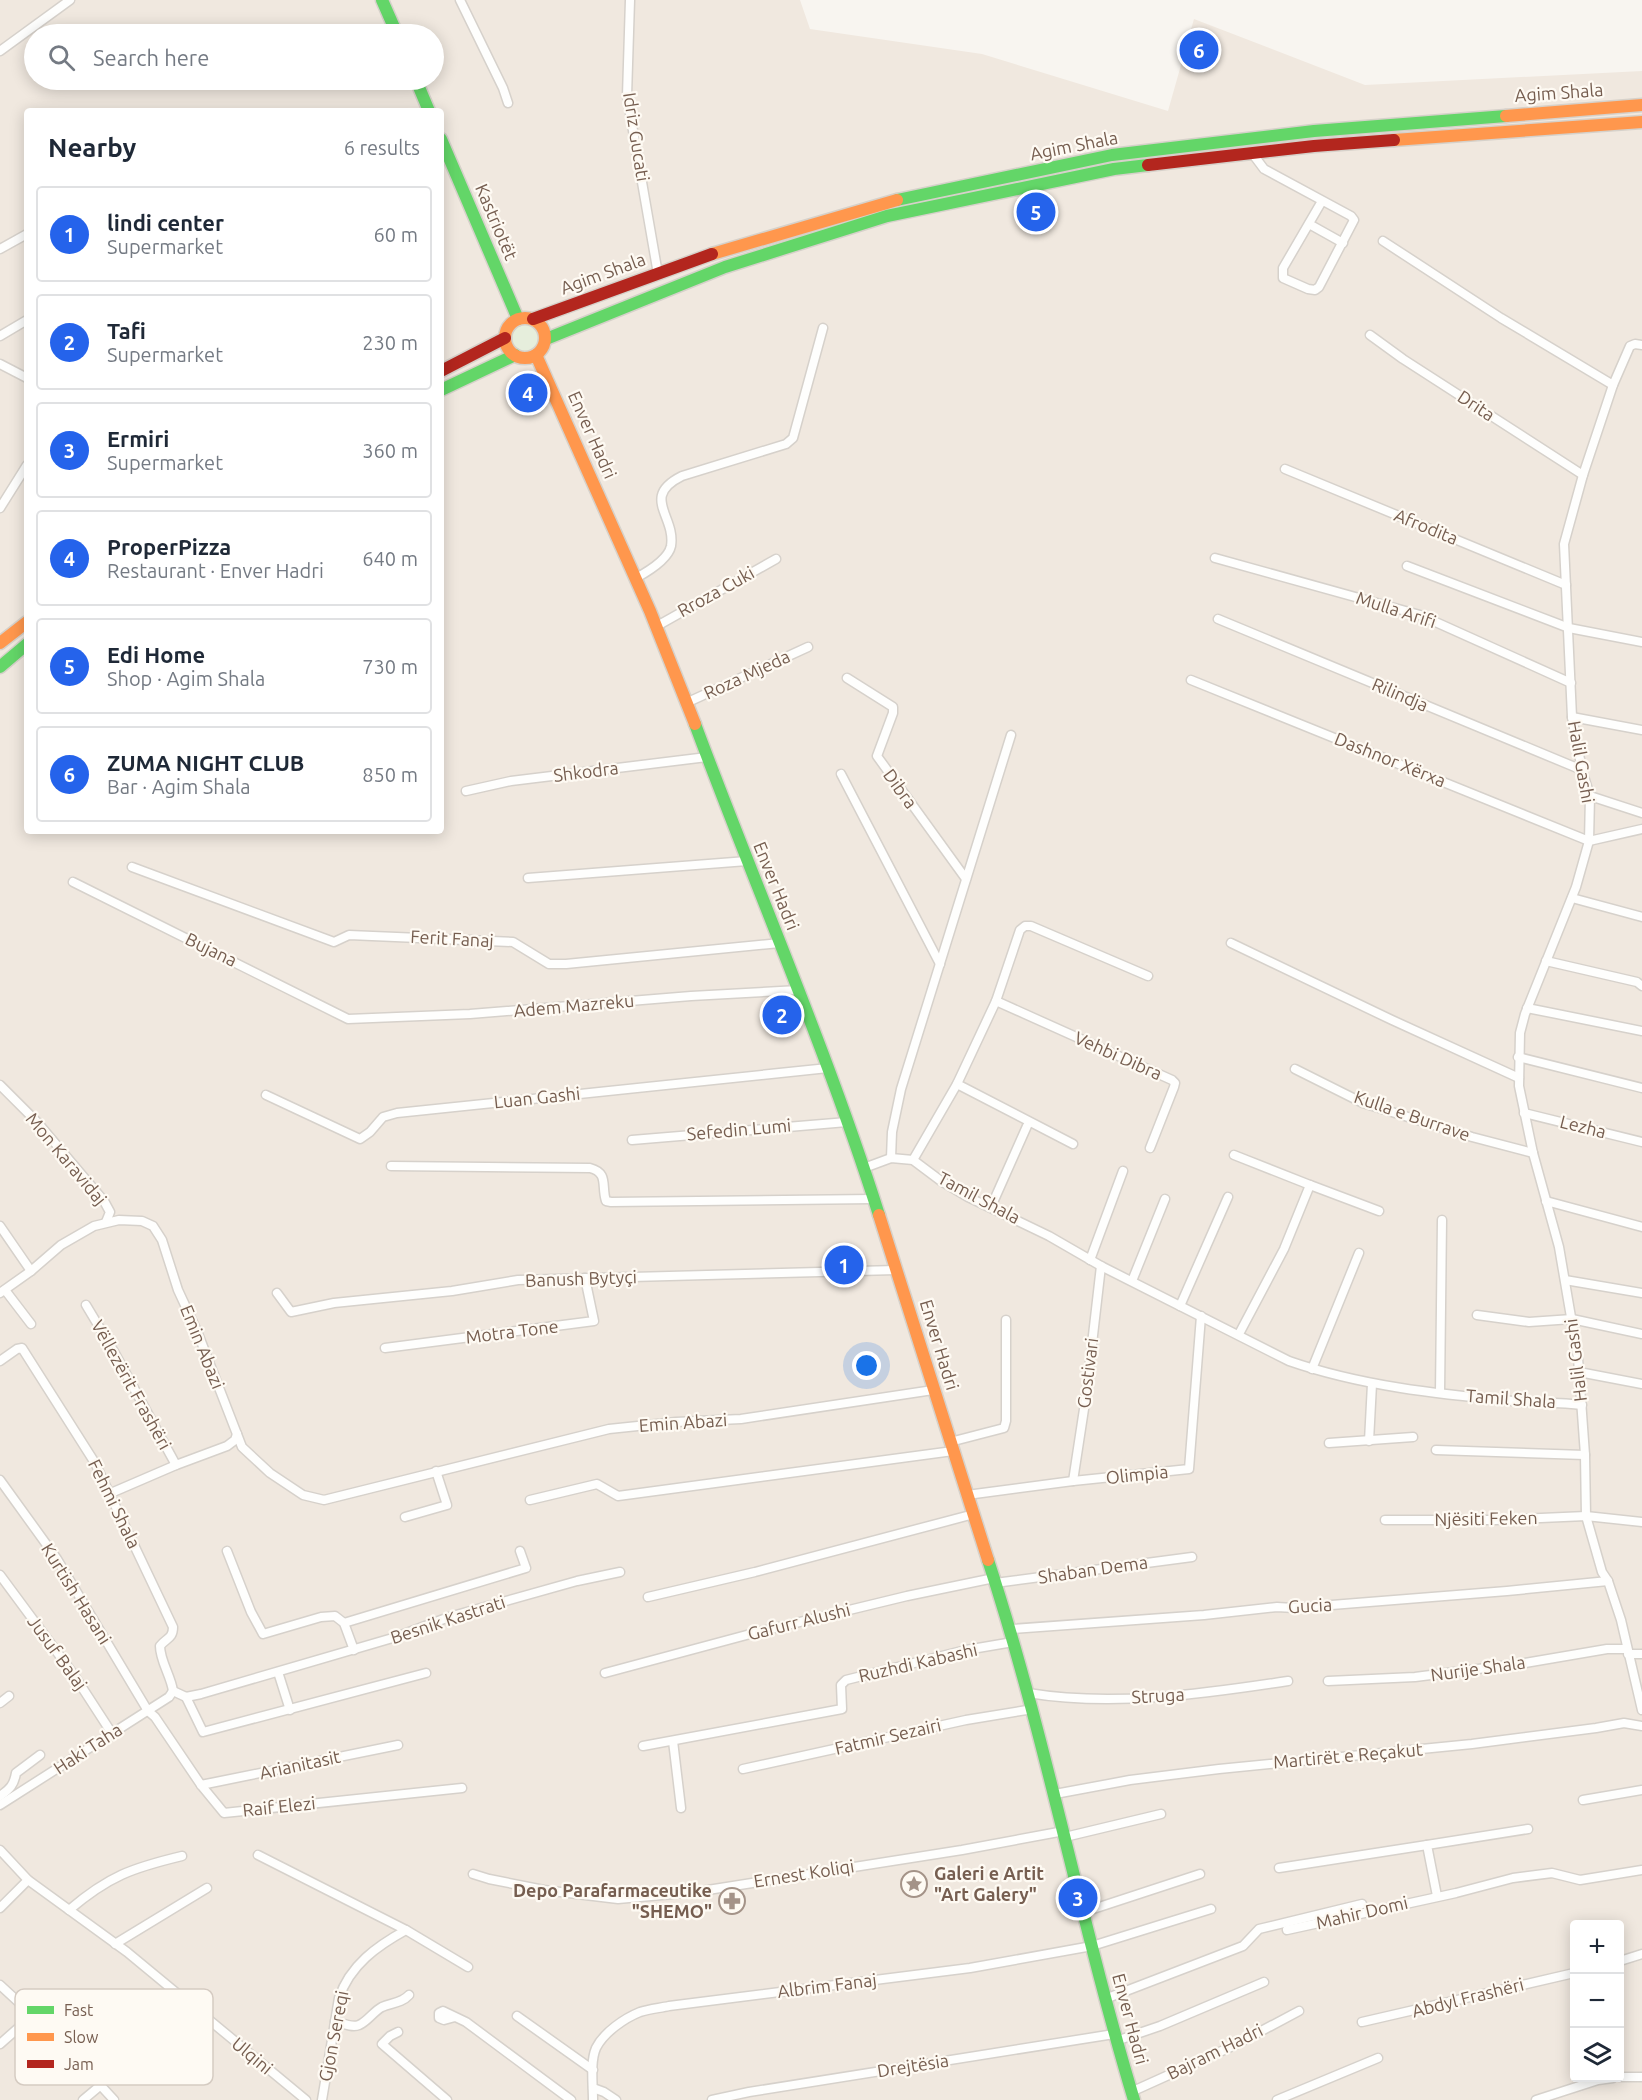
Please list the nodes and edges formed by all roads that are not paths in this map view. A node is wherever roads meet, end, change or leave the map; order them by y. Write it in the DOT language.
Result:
graph roads {
  1 [pos="70,0"];
  2 [pos="382,0"];
  3 [pos="460,0"];
  4 [pos="630,0"];
  5 [pos="37,24"];
  6 [pos="393,24"];
  7 [pos="24,34"];
  8 [pos="0,51"];
  9 [pos="420,90"];
  10 [pos="508,103"];
  11 [pos="1642,105"];
  12 [pos="428,108"];
  13 [pos="1642,122"];
  14 [pos="444,146"];
  15 [pos="1252,153"];
  16 [pos="1322,201"];
  17 [pos="1309,224"];
  18 [pos="24,236"];
  19 [pos="1383,241"];
  20 [pos="1342,243"];
  21 [pos="0,249"];
  22 [pos="658,273"];
  23 [pos="518,319"];
  24 [pos="533,320"];
  25 [pos="24,322"];
  26 [pos="823,328"];
  27 [pos="1370,335"];
  28 [pos="0,336"];
  29 [pos="505,338"];
  30 [pos="546,339"];
  31 [pos="1642,345"];
  32 [pos="536,355"];
  33 [pos="515,356"];
  34 [pos="0,364"];
  35 [pos="444,369"];
  36 [pos="24,376"];
  37 [pos="1613,385"];
  38 [pos="444,389"];
  39 [pos="1285,469"];
  40 [pos="24,470"];
  41 [pos="1583,475"];
  42 [pos="0,508"];
  43 [pos="1215,558"];
  44 [pos="776,559"];
  45 [pos="1407,566"];
  46 [pos="636,578"];
  47 [pos="1566,585"];
  48 [pos="1218,619"];
  49 [pos="24,624"];
  50 [pos="657,626"];
  51 [pos="1569,628"];
  52 [pos="1642,642"];
  53 [pos="0,643"];
  54 [pos="24,647"];
  55 [pos="808,647"];
  56 [pos="0,667"];
  57 [pos="847,678"];
  58 [pos="1191,680"];
  59 [pos="1571,683"];
  60 [pos="686,703"];
  61 [pos="1572,717"];
  62 [pos="1642,730"];
  63 [pos="1011,735"];
  64 [pos="707,757"];
  65 [pos="1582,770"];
  66 [pos="841,774"];
  67 [pos="466,791"];
  68 [pos="1590,796"];
  69 [pos="1642,813"];
  70 [pos="1642,829"];
  71 [pos="1589,841"];
  72 [pos="747,861"];
  73 [pos="132,867"];
  74 [pos="528,879"];
  75 [pos="966,879"];
  76 [pos="73,882"];
  77 [pos="1572,898"];
  78 [pos="1642,917"];
  79 [pos="780,943"];
  80 [pos="1231,944"];
  81 [pos="1546,961"];
  82 [pos="940,964"];
  83 [pos="1148,976"];
  84 [pos="1642,986"];
  85 [pos="799,990"];
  86 [pos="996,1001"];
  87 [pos="1527,1008"];
  88 [pos="348,1019"];
  89 [pos="1642,1031"];
  90 [pos="1518,1057"];
  91 [pos="828,1068"];
  92 [pos="1295,1069"];
  93 [pos="1519,1078"];
  94 [pos="957,1084"];
  95 [pos="0,1085"];
  96 [pos="1642,1088"];
  97 [pos="266,1095"];
  98 [pos="1524,1113"];
  99 [pos="847,1122"];
  100 [pos="1027,1126"];
  101 [pos="632,1140"];
  102 [pos="1642,1142"];
  103 [pos="1073,1144"];
  104 [pos="1150,1148"];
  105 [pos="1533,1153"];
  106 [pos="1234,1155"];
  107 [pos="891,1158"];
  108 [pos="914,1160"];
  109 [pos="391,1166"];
  110 [pos="864,1168"];
  111 [pos="1123,1171"];
  112 [pos="1310,1185"];
  113 [pos="1228,1197"];
  114 [pos="874,1199"];
  115 [pos="1165,1199"];
  116 [pos="1546,1201"];
  117 [pos="991,1207"];
  118 [pos="1379,1211"];
  119 [pos="1442,1220"];
  120 [pos="106,1222"];
  121 [pos="0,1226"];
  122 [pos="1642,1227"];
  123 [pos="1359,1253"];
  124 [pos="1090,1260"];
  125 [pos="1101,1266"];
  126 [pos="897,1270"];
  127 [pos="31,1271"];
  128 [pos="585,1278"];
  129 [pos="1565,1280"];
  130 [pos="1132,1281"];
  131 [pos="3,1292"];
  132 [pos="277,1293"];
  133 [pos="1642,1293"];
  134 [pos="86,1305"];
  135 [pos="1180,1306"];
  136 [pos="1477,1315"];
  137 [pos="1201,1316"];
  138 [pos="1572,1319"];
  139 [pos="1006,1320"];
  140 [pos="31,1324"];
  141 [pos="1239,1334"];
  142 [pos="1642,1334"];
  143 [pos="385,1348"];
  144 [pos="0,1361"];
  145 [pos="1312,1369"];
  146 [pos="1580,1372"];
  147 [pos="1372,1384"];
  148 [pos="1642,1384"];
  149 [pos="933,1390"];
  150 [pos="1440,1393"];
  151 [pos="1582,1406"];
  152 [pos="237,1434"];
  153 [pos="1413,1437"];
  154 [pos="1369,1441"];
  155 [pos="1329,1443"];
  156 [pos="951,1447"];
  157 [pos="1436,1450"];
  158 [pos="1585,1455"];
  159 [pos="176,1465"];
  160 [pos="436,1471"];
  161 [pos="0,1480"];
  162 [pos="1073,1481"];
  163 [pos="111,1493"];
  164 [pos="968,1495"];
  165 [pos="530,1500"];
  166 [pos="974,1514"];
  167 [pos="1586,1516"];
  168 [pos="405,1517"];
  169 [pos="1385,1520"];
  170 [pos="1642,1522"];
  171 [pos="226,1551"];
  172 [pos="520,1551"];
  173 [pos="1191,1557"];
  174 [pos="620,1572"];
  175 [pos="0,1575"];
  176 [pos="995,1581"];
  177 [pos="1608,1581"];
  178 [pos="648,1597"];
  179 [pos="344,1623"];
  180 [pos="1012,1636"];
  181 [pos="354,1650"];
  182 [pos="1628,1651"];
  183 [pos="1642,1654"];
  184 [pos="278,1672"];
  185 [pos="426,1672"];
  186 [pos="605,1673"];
  187 [pos="1288,1681"];
  188 [pos="1328,1681"];
  189 [pos="173,1690"];
  190 [pos="1028,1692"];
  191 [pos="9,1696"];
  192 [pos="186,1697"];
  193 [pos="0,1703"];
  194 [pos="1033,1709"];
  195 [pos="290,1710"];
  196 [pos="1642,1710"];
  197 [pos="148,1711"];
  198 [pos="1642,1726"];
  199 [pos="111,1732"];
  200 [pos="673,1741"];
  201 [pos="398,1745"];
  202 [pos="643,1746"];
  203 [pos="39,1755"];
  204 [pos="743,1769"];
  205 [pos="201,1785"];
  206 [pos="462,1788"];
  207 [pos="1642,1790"];
  208 [pos="1055,1794"];
  209 [pos="0,1796"];
  210 [pos="1583,1800"];
  211 [pos="0,1805"];
  212 [pos="681,1808"];
  213 [pos="1161,1814"];
  214 [pos="1528,1829"];
  215 [pos="1064,1834"];
  216 [pos="1427,1845"];
  217 [pos="0,1850"];
  218 [pos="258,1855"];
  219 [pos="182,1856"];
  220 [pos="1279,1868"];
  221 [pos="1642,1870"];
  222 [pos="473,1874"];
  223 [pos="1200,1874"];
  224 [pos="28,1880"];
  225 [pos="207,1888"];
  226 [pos="1437,1896"];
  227 [pos="1362,1904"];
  228 [pos="0,1908"];
  229 [pos="1211,1909"];
  230 [pos="69,1910"];
  231 [pos="1084,1912"];
  232 [pos="406,1930"];
  233 [pos="1287,1930"];
  234 [pos="115,1944"];
  235 [pos="1092,1946"];
  236 [pos="1642,1954"];
  237 [pos="1624,1959"];
  238 [pos="468,1967"];
  239 [pos="1570,1973"];
  240 [pos="1264,1982"];
  241 [pos="0,1985"];
  242 [pos="170,1989"];
  243 [pos="409,1995"];
  244 [pos="15,1999"];
  245 [pos="1105,1999"];
  246 [pos="1299,2011"];
  247 [pos="517,2016"];
  248 [pos="458,2018"];
  249 [pos="335,2020"];
  250 [pos="1362,2022"];
  251 [pos="213,2024"];
  252 [pos="15,2031"];
  253 [pos="398,2032"];
  254 [pos="1115,2038"];
  255 [pos="0,2044"];
  256 [pos="1378,2058"];
  257 [pos="593,2070"];
  258 [pos="1624,2077"];
  259 [pos="1642,2077"];
  260 [pos="1592,2082"];
  261 [pos="101,2085"];
  262 [pos="593,2088"];
  263 [pos="1133,2096"];
  264 [pos="83,2100"];
  265 [pos="114,2100"];
  266 [pos="306,2100"];
  267 [pos="322,2100"];
  268 [pos="447,2100"];
  269 [pos="571,2100"];
  270 [pos="593,2100"];
  271 [pos="616,2100"];
  272 [pos="712,2100"];
  273 [pos="1277,2100"];
  274 [pos="1536,2100"];
  1 -- 5 [label="street"];
  2 -- 6 [label="main road"];
  3 -- 10 [label="street"];
  4 -- 22 [label="street, Idriz Gucati"];
  7 -- 8 [label="street"];
  9 -- 12 [label="main road"];
  11 -- 22 [label="main road, Agim Shala"];
  13 -- 15 [label="main road, Agim Shala"];
  14 -- 23 [label="main road, Kastriotët"];
  15 -- 16 [label="street"];
  15 -- 30 [label="main road, Agim Shala"];
  16 -- 17 [label="street"];
  16 -- 20 [label="street"];
  17 -- 20 [label="street"];
  17 -- 20 [label="street"];
  18 -- 21 [label="street"];
  19 -- 37 [label="street"];
  22 -- 24 [label="main road, Agim Shala"];
  23 -- 24 [label="main road, Agim Shala"];
  23 -- 29 [label="main road"];
  24 -- 30 [label="main road"];
  25 -- 28 [label="street"];
  26 -- 46 [label="street"];
  27 -- 41 [label="street, Drita"];
  29 -- 33 [label="main road"];
  29 -- 35 [label="main road"];
  30 -- 32 [label="main road"];
  31 -- 37 [label="street, Halil Gashi"];
  32 -- 33 [label="main road"];
  32 -- 46 [label="main road, Enver Hadri"];
  33 -- 38 [label="main road"];
  34 -- 36 [label="street"];
  37 -- 41 [label="street, Halil Gashi"];
  39 -- 47 [label="street, Afrodita"];
  40 -- 42 [label="street"];
  41 -- 47 [label="street, Halil Gashi"];
  43 -- 59 [label="street, Mulla Arifi"];
  44 -- 50 [label="street, Rroza Cuki"];
  45 -- 51 [label="street"];
  46 -- 50 [label="main road, Enver Hadri"];
  47 -- 51 [label="street, Halil Gashi"];
  48 -- 65 [label="street, Rilindja"];
  49 -- 53 [label="main road"];
  50 -- 60 [label="main road, Enver Hadri"];
  51 -- 52 [label="street"];
  51 -- 59 [label="street, Halil Gashi"];
  54 -- 56 [label="main road"];
  55 -- 60 [label="street, Roza Mjeda"];
  57 -- 75 [label="street, Dibra"];
  58 -- 71 [label="street, Dashnor Xërxa"];
  59 -- 61 [label="street, Halil Gashi"];
  60 -- 64 [label="main road, Enver Hadri"];
  61 -- 62 [label="street"];
  61 -- 65 [label="street, Halil Gashi"];
  63 -- 75 [label="street"];
  64 -- 67 [label="street, Shkodra"];
  64 -- 72 [label="main road, Enver Hadri"];
  65 -- 68 [label="street, Halil Gashi"];
  66 -- 82 [label="street"];
  68 -- 69 [label="street"];
  68 -- 71 [label="street, Halil Gashi"];
  70 -- 71 [label="street"];
  71 -- 77 [label="street, Halil Gashi"];
  72 -- 74 [label="street"];
  72 -- 79 [label="main road, Enver Hadri"];
  73 -- 79 [label="street, Ferit Fanaj"];
  75 -- 82 [label="street"];
  76 -- 88 [label="street, Bujana"];
  77 -- 78 [label="street"];
  77 -- 81 [label="street, Halil Gashi"];
  79 -- 85 [label="main road, Enver Hadri"];
  80 -- 93 [label="street"];
  81 -- 84 [label="street"];
  81 -- 87 [label="street, Halil Gashi"];
  82 -- 107 [label="street"];
  83 -- 86 [label="street"];
  85 -- 88 [label="street, Adem Mazreku"];
  85 -- 91 [label="main road, Enver Hadri"];
  86 -- 94 [label="street"];
  86 -- 104 [label="street, Vehbi Dibra"];
  87 -- 89 [label="street"];
  87 -- 90 [label="street, Halil Gashi"];
  90 -- 93 [label="street, Halil Gashi"];
  90 -- 96 [label="street"];
  91 -- 97 [label="street, Luan Gashi"];
  91 -- 99 [label="main road, Enver Hadri"];
  92 -- 105 [label="street, Kulla e Burrave"];
  93 -- 98 [label="street, Halil Gashi"];
  94 -- 103 [label="street"];
  94 -- 108 [label="street"];
  95 -- 120 [label="street, Mon Karavidaj"];
  98 -- 102 [label="street, Lezha"];
  98 -- 105 [label="street, Halil Gashi"];
  99 -- 101 [label="street, Sefedin Lumi"];
  99 -- 110 [label="main road, Enver Hadri"];
  100 -- 117 [label="street"];
  105 -- 116 [label="street, Halil Gashi"];
  106 -- 112 [label="street"];
  107 -- 108 [label="street"];
  107 -- 110 [label="street"];
  108 -- 117 [label="street, Tamil Shala"];
  109 -- 114 [label="street"];
  110 -- 114 [label="main road, Enver Hadri"];
  111 -- 124 [label="street"];
  112 -- 118 [label="street"];
  112 -- 141 [label="street"];
  113 -- 135 [label="street"];
  114 -- 126 [label="main road, Enver Hadri"];
  115 -- 130 [label="street"];
  116 -- 122 [label="street"];
  116 -- 129 [label="street, Halil Gashi"];
  117 -- 124 [label="street, Tamil Shala"];
  119 -- 150 [label="street, Tamil Shala"];
  120 -- 127 [label="street, Mon Karavidaj"];
  120 -- 152 [label="street, Emin Abazi"];
  121 -- 127 [label="street"];
  123 -- 145 [label="street"];
  124 -- 125 [label="street, Tamil Shala"];
  125 -- 130 [label="street, Tamil Shala"];
  125 -- 162 [label="street, Gostivari"];
  126 -- 128 [label="street, Banush Bytyçi"];
  126 -- 149 [label="main road, Enver Hadri"];
  127 -- 131 [label="street, Mon Karavidaj"];
  128 -- 132 [label="street, Banush Bytyçi"];
  128 -- 143 [label="street, Motra Tone"];
  129 -- 133 [label="street"];
  129 -- 138 [label="street, Halil Gashi"];
  130 -- 135 [label="street, Tamil Shala"];
  131 -- 140 [label="street"];
  134 -- 159 [label="street, Vëllezërit Frashëri"];
  135 -- 137 [label="street, Tamil Shala"];
  136 -- 138 [label="street"];
  137 -- 141 [label="street, Tamil Shala"];
  137 -- 162 [label="street, Olimpia"];
  138 -- 142 [label="street"];
  138 -- 146 [label="street, Halil Gashi"];
  139 -- 156 [label="street"];
  141 -- 145 [label="street, Tamil Shala"];
  144 -- 163 [label="street, Fehmi Shala"];
  145 -- 147 [label="street, Tamil Shala"];
  146 -- 148 [label="street"];
  146 -- 151 [label="street, Halil Gashi"];
  147 -- 150 [label="street, Tamil Shala"];
  147 -- 154 [label="street"];
  149 -- 156 [label="main road, Enver Hadri"];
  149 -- 160 [label="street, Emin Abazi"];
  150 -- 151 [label="street, Tamil Shala"];
  151 -- 158 [label="street, Halil Gashi"];
  152 -- 159 [label="street, Vëllezërit Frashëri"];
  152 -- 160 [label="street, Emin Abazi"];
  153 -- 154 [label="street"];
  154 -- 155 [label="street"];
  156 -- 164 [label="main road, Enver Hadri"];
  156 -- 165 [label="street"];
  157 -- 158 [label="street"];
  158 -- 167 [label="street, Halil Gashi"];
  159 -- 163 [label="street, Vëllezërit Frashëri"];
  160 -- 168 [label="street"];
  161 -- 197 [label="street, Kurtish Hasani"];
  162 -- 164 [label="street, Olimpia"];
  163 -- 189 [label="street, Fehmi Shala"];
  164 -- 166 [label="main road, Enver Hadri"];
  166 -- 176 [label="main road, Enver Hadri"];
  166 -- 178 [label="street"];
  167 -- 169 [label="street, Njësiti Feken"];
  167 -- 170 [label="street, Njësiti Feken"];
  167 -- 177 [label="street, Halil Gashi"];
  171 -- 179 [label="street"];
  172 -- 179 [label="street"];
  173 -- 176 [label="street, Shaban Dema"];
  174 -- 181 [label="street, Besnik Kastrati"];
  175 -- 199 [label="street, Jusuf Balaj"];
  176 -- 180 [label="main road, Enver Hadri"];
  176 -- 186 [label="street, Gafurr Alushi"];
  177 -- 180 [label="street, Gucia"];
  177 -- 182 [label="street, Halil Gashi"];
  179 -- 181 [label="street"];
  180 -- 190 [label="main road, Enver Hadri"];
  180 -- 200 [label="street, Ruzhdi Kabashi"];
  181 -- 184 [label="street, Besnik Kastrati"];
  182 -- 183 [label="street, Nurije Shala"];
  182 -- 188 [label="street, Nurije Shala"];
  182 -- 196 [label="street, Halil Gashi"];
  184 -- 192 [label="street, Besnik Kastrati"];
  184 -- 195 [label="street"];
  185 -- 195 [label="street"];
  187 -- 190 [label="street, Struga"];
  189 -- 192 [label="street"];
  189 -- 197 [label="street, Haki Taha"];
  190 -- 194 [label="main road, Enver Hadri"];
  191 -- 193 [label="street"];
  192 -- 195 [label="street"];
  194 -- 204 [label="street, Fatmir Sezairi"];
  194 -- 208 [label="main road, Enver Hadri"];
  197 -- 199 [label="street, Haki Taha"];
  197 -- 205 [label="street, Raif Elezi"];
  198 -- 208 [label="street, Martirët e Reçakut"];
  199 -- 211 [label="street, Haki Taha"];
  200 -- 202 [label="street, Ruzhdi Kabashi"];
  200 -- 212 [label="street"];
  201 -- 205 [label="street, Arianitasit"];
  203 -- 209 [label="street"];
  205 -- 206 [label="street, Raif Elezi"];
  207 -- 210 [label="street"];
  208 -- 215 [label="main road, Enver Hadri"];
  213 -- 215 [label="street"];
  214 -- 216 [label="street"];
  215 -- 222 [label="street, Ernest Koliqi"];
  215 -- 231 [label="main road, Enver Hadri"];
  216 -- 220 [label="street"];
  216 -- 226 [label="street"];
  217 -- 224 [label="street, Ulqini"];
  218 -- 232 [label="street"];
  219 -- 230 [label="street"];
  221 -- 226 [label="street, Mahir Domi"];
  223 -- 231 [label="street"];
  224 -- 228 [label="street"];
  224 -- 230 [label="street, Ulqini"];
  225 -- 234 [label="street"];
  226 -- 233 [label="street, Mahir Domi"];
  227 -- 245 [label="street"];
  229 -- 235 [label="street"];
  230 -- 234 [label="street, Ulqini"];
  231 -- 235 [label="main road, Enver Hadri"];
  232 -- 238 [label="street"];
  232 -- 249 [label="street, Gjon Sereqi"];
  234 -- 242 [label="street, Ulqini"];
  235 -- 245 [label="main road, Enver Hadri"];
  235 -- 257 [label="street, Albrim Fanaj"];
  236 -- 237 [label="street"];
  239 -- 250 [label="street, Abdyl Frashëri"];
  240 -- 254 [label="street, Drejtësia"];
  241 -- 244 [label="street"];
  243 -- 249 [label="street"];
  245 -- 254 [label="main road, Enver Hadri"];
  246 -- 263 [label="street, Bajram Hadri"];
  247 -- 257 [label="street"];
  248 -- 269 [label="street"];
  249 -- 267 [label="street, Gjon Sereqi"];
  251 -- 266 [label="street, Ulqini"];
  252 -- 255 [label="street"];
  253 -- 268 [label="street"];
  254 -- 263 [label="main road, Enver Hadri"];
  254 -- 272 [label="street, Drejtësia"];
  256 -- 273 [label="street"];
  257 -- 262 [label="street, Albrim Fanaj"];
  258 -- 259 [label="street"];
  260 -- 274 [label="street"];
  261 -- 264 [label="street"];
  261 -- 265 [label="street"];
  262 -- 270 [label="street, Albrim Fanaj"];
  262 -- 271 [label="street"];
}
